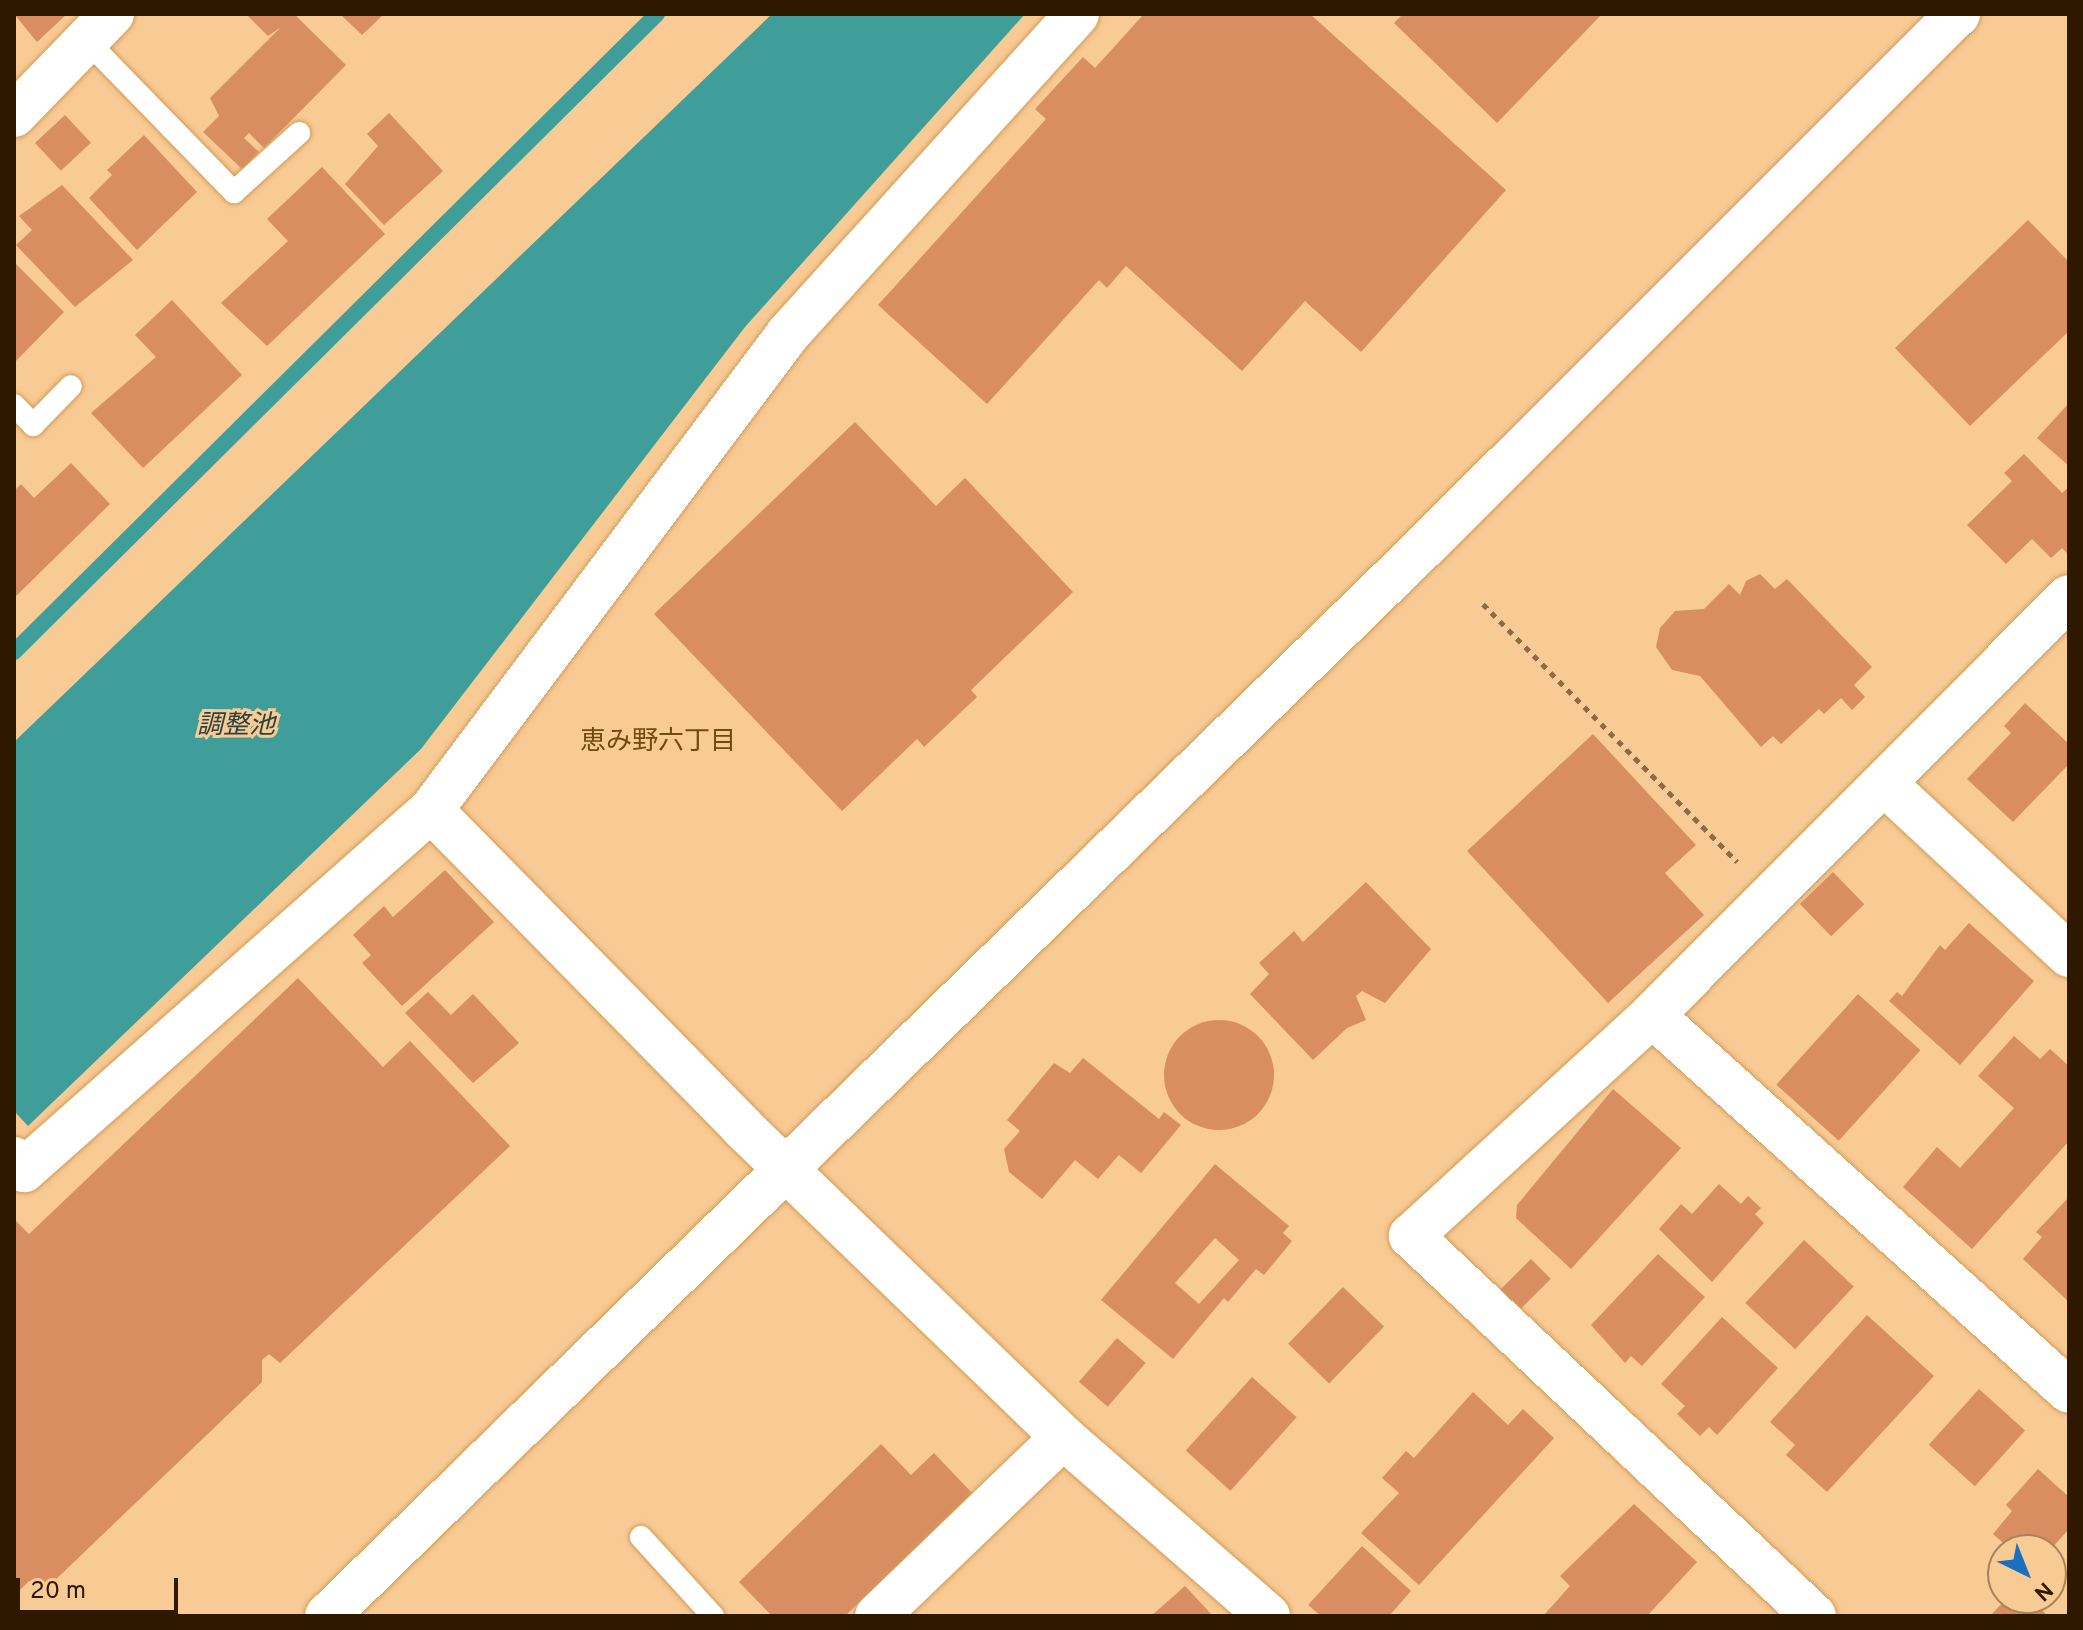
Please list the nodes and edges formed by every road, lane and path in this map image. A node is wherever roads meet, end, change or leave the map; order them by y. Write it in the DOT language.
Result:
graph roads {
  1 [pos="1077,14"];
  2 [pos="1958,14"];
  3 [pos="100,28"];
  4 [pos="19,100"];
  5 [pos="299,133"];
  6 [pos="71,386"];
  7 [pos="14,405"];
  8 [pos="2069,597"];
  9 [pos="1483,604"];
  10 [pos="1886,785"];
  11 [pos="431,810"];
  12 [pos="1769,894"];
  13 [pos="2069,955"];
  14 [pos="1652,1015"];
  15 [pos="14,1159"];
  16 [pos="787,1167"];
  17 [pos="2069,1391"];
  18 [pos="1063,1437"];
  19 [pos="641,1537"];
  20 [pos="327,1616"];
  21 [pos="713,1616"];
  22 [pos="877,1616"];
  23 [pos="1268,1616"];
  24 [pos="1814,1616"];
  1 -- 11 [label="street"];
  2 -- 16 [label="street"];
  3 -- 4 [label="street"];
  3 -- 5 [label="lane"];
  6 -- 7 [label="lane"];
  8 -- 10 [label="street"];
  9 -- 12 [label="path"];
  10 -- 12 [label="street"];
  10 -- 13 [label="street"];
  11 -- 15 [label="street"];
  11 -- 16 [label="street"];
  12 -- 14 [label="street"];
  14 -- 17 [label="street"];
  14 -- 24 [label="street"];
  16 -- 18 [label="street"];
  16 -- 20 [label="street"];
  18 -- 22 [label="street"];
  18 -- 23 [label="street"];
  19 -- 21 [label="lane"];
}
